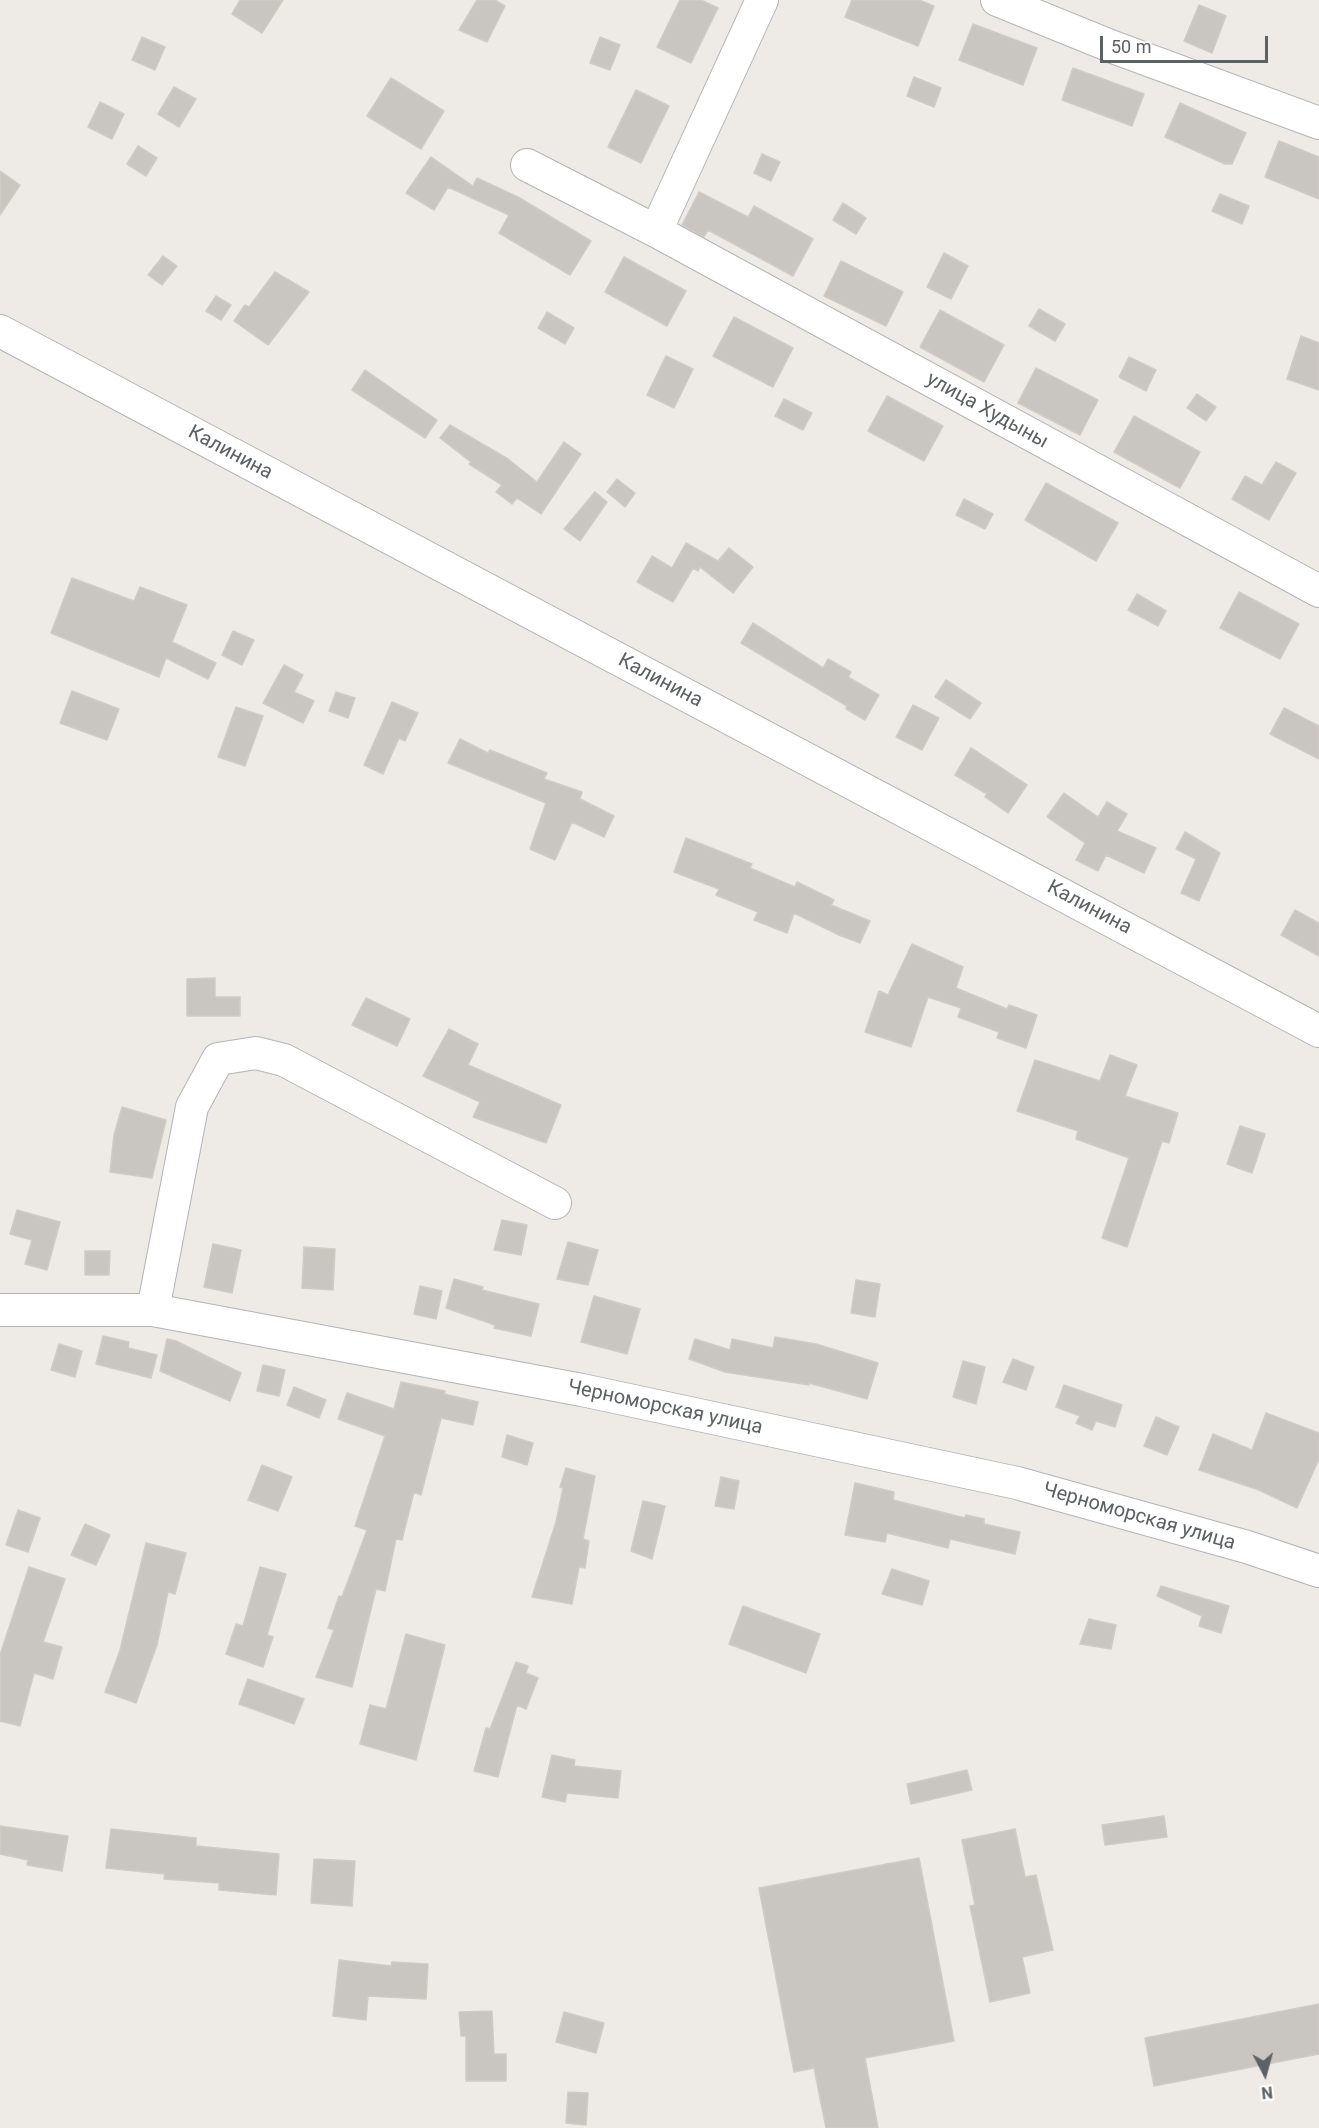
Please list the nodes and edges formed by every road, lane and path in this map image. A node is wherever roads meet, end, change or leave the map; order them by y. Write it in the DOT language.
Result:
graph roads {
  1 [pos="762,0"];
  2 [pos="997,0"];
  3 [pos="1319,123"];
  4 [pos="527,165"];
  5 [pos="656,231"];
  6 [pos="0,331"];
  7 [pos="1319,591"];
  8 [pos="1319,1030"];
  9 [pos="555,1203"];
  10 [pos="153,1310"];
  11 [pos="0,1311"];
  12 [pos="1319,1571"];
  1 -- 5 [label="street"];
  2 -- 3 [label="street"];
  4 -- 5 [label="street, улица Худыны"];
  5 -- 7 [label="street, улица Худыны"];
  6 -- 8 [label="street, Калинина"];
  9 -- 10 [label="street"];
  10 -- 11 [label="street, Черноморская улица"];
  10 -- 12 [label="street, Черноморская улица"];
}
